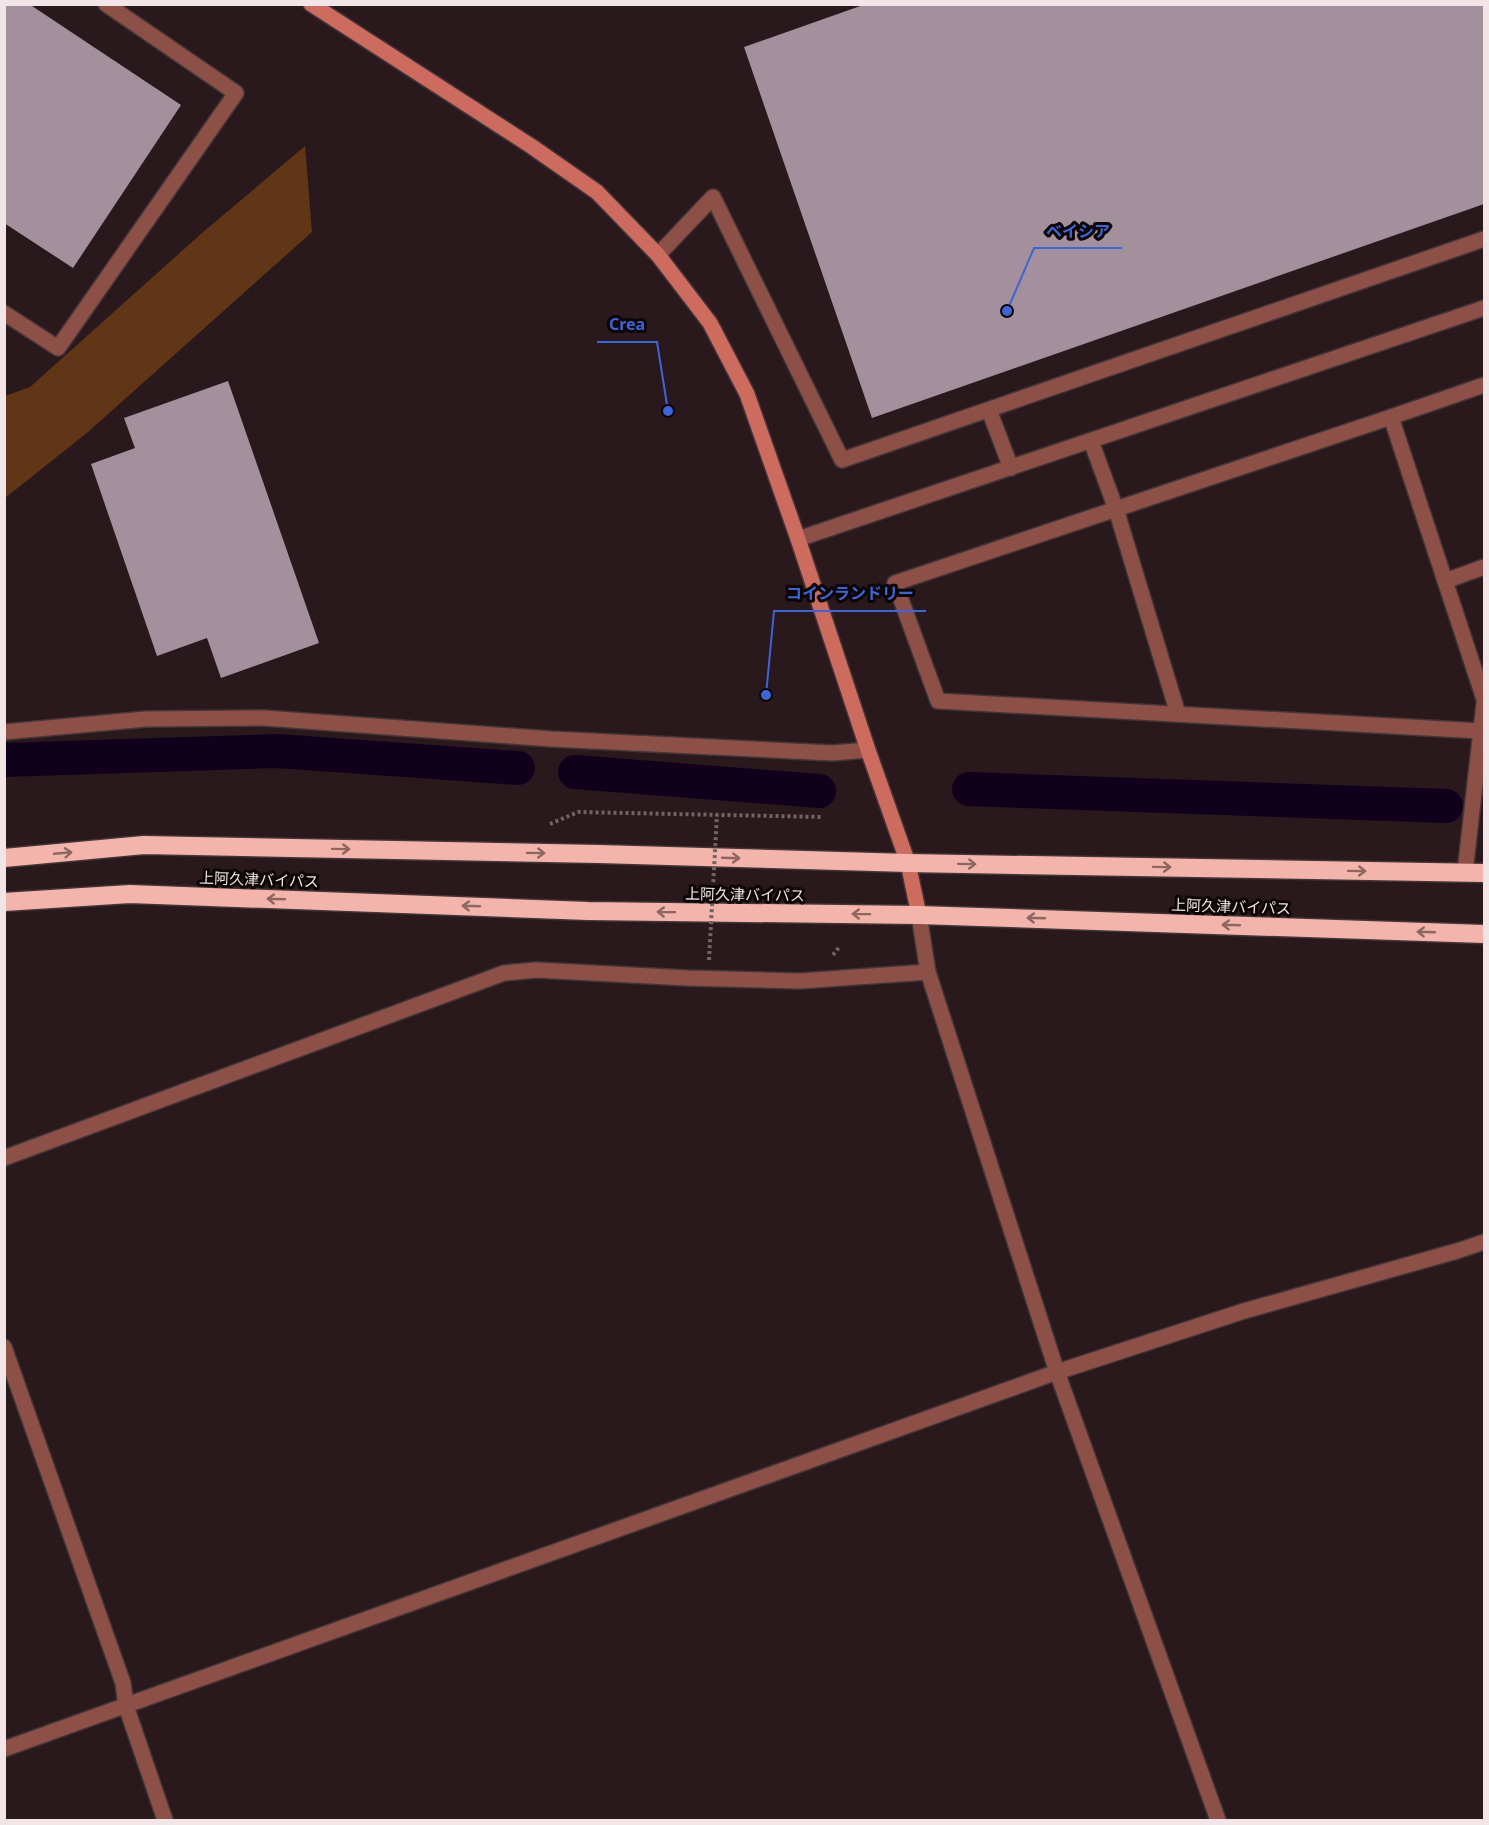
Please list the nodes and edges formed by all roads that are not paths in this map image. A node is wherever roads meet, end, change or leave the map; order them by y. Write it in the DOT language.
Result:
graph roads {
  1 [pos="106,4"];
  2 [pos="311,4"];
  3 [pos="1485,239"];
  4 [pos="658,255"];
  5 [pos="1485,308"];
  6 [pos="4,313"];
  7 [pos="1485,385"];
  8 [pos="989,410"];
  9 [pos="1391,417"];
  10 [pos="1091,441"];
  11 [pos="1011,468"];
  12 [pos="1116,509"];
  13 [pos="798,539"];
  14 [pos="1485,567"];
  15 [pos="1445,581"];
  16 [pos="1485,699"];
  17 [pos="1485,704"];
  18 [pos="1178,714"];
  19 [pos="1481,731"];
  20 [pos="4,732"];
  21 [pos="868,750"];
  22 [pos="4,858"];
  23 [pos="908,863"];
  24 [pos="1466,873"];
  25 [pos="1485,873"];
  26 [pos="4,902"];
  27 [pos="919,915"];
  28 [pos="1485,934"];
  29 [pos="928,972"];
  30 [pos="4,1158"];
  31 [pos="1485,1242"];
  32 [pos="4,1347"];
  33 [pos="1058,1372"];
  34 [pos="126,1706"];
  35 [pos="4,1749"];
  36 [pos="165,1821"];
  37 [pos="1218,1821"];
  1 -- 6 [label="street"];
  2 -- 4 [label="street"];
  3 -- 8 [label="street"];
  4 -- 8 [label="street"];
  4 -- 13 [label="street"];
  5 -- 10 [label="street"];
  7 -- 9 [label="street"];
  8 -- 11 [label="street"];
  9 -- 12 [label="street"];
  9 -- 15 [label="street"];
  10 -- 11 [label="street"];
  10 -- 12 [label="street"];
  11 -- 13 [label="street"];
  12 -- 18 [label="street"];
  12 -- 18 [label="street"];
  13 -- 21 [label="street"];
  14 -- 15 [label="street"];
  15 -- 16 [label="street"];
  17 -- 19 [label="street"];
  18 -- 19 [label="street"];
  19 -- 24 [label="street"];
  20 -- 21 [label="street"];
  21 -- 23 [label="street"];
  22 -- 23 [label="highway, one-way"];
  23 -- 24 [label="highway, one-way"];
  23 -- 27 [label="street"];
  24 -- 25 [label="highway"];
  27 -- 26 [label="highway, 上阿久津バイパス, one-way"];
  28 -- 27 [label="highway, 上阿久津バイパス, one-way"];
  27 -- 29 [label="street"];
  29 -- 30 [label="street"];
  29 -- 33 [label="street"];
  31 -- 33 [label="street"];
  32 -- 34 [label="street"];
  33 -- 34 [label="street"];
  33 -- 37 [label="street"];
  34 -- 35 [label="street"];
  34 -- 36 [label="street"];
}
